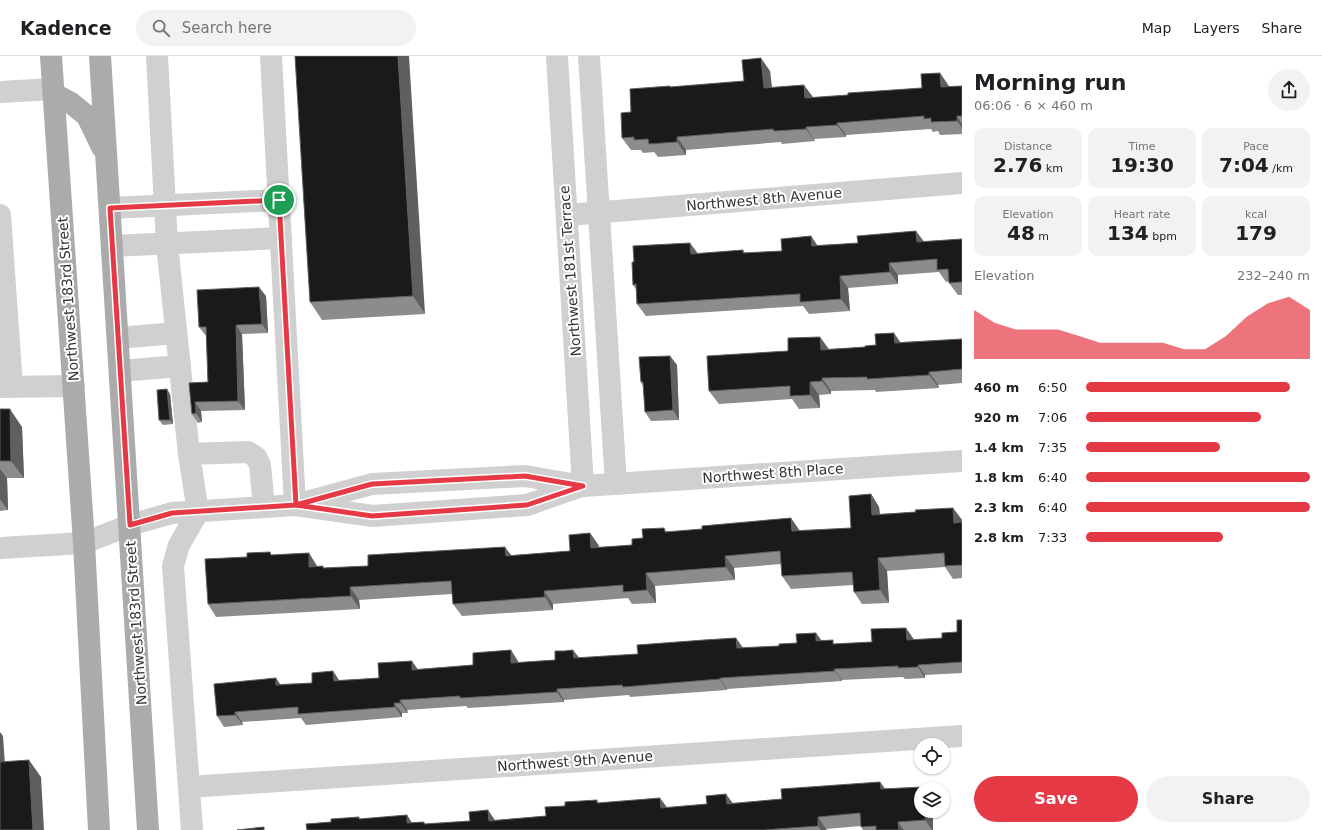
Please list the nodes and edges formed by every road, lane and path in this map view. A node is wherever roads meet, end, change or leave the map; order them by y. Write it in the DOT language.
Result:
graph roads {
  1 [pos="51,56"];
  2 [pos="100,56"];
  3 [pos="157,56"];
  4 [pos="271,56"];
  5 [pos="557,56"];
  6 [pos="589,56"];
  7 [pos="0,92"];
  8 [pos="54,92"];
  9 [pos="106,157"];
  10 [pos="962,183"];
  11 [pos="279,200"];
  12 [pos="166,206"];
  13 [pos="110,208"];
  14 [pos="599,212"];
  15 [pos="0,215"];
  16 [pos="566,215"];
  17 [pos="281,238"];
  18 [pos="167,244"];
  19 [pos="112,246"];
  20 [pos="176,333"];
  21 [pos="118,338"];
  22 [pos="180,366"];
  23 [pos="120,371"];
  24 [pos="74,386"];
  25 [pos="6,387"];
  26 [pos="189,454"];
  27 [pos="962,461"];
  28 [pos="616,484"];
  29 [pos="583,486"];
  30 [pos="296,505"];
  31 [pos="264,507"];
  32 [pos="198,512"];
  33 [pos="130,525"];
  34 [pos="84,542"];
  35 [pos="0,548"];
  36 [pos="962,736"];
  37 [pos="189,787"];
  38 [pos="99,830"];
  39 [pos="148,830"];
  40 [pos="192,830"];
  1 -- 8 [label="main road, Northwest 183rd Street"];
  2 -- 9 [label="main road, Northwest 183rd Street"];
  3 -- 12 [label="street"];
  4 -- 11 [label="street"];
  5 -- 16 [label="street, Northwest 181st Terrace"];
  6 -- 14 [label="street"];
  7 -- 8 [label="street"];
  8 -- 9 [label="main road"];
  8 -- 24 [label="main road, Northwest 183rd Street"];
  9 -- 13 [label="main road, Northwest 183rd Street"];
  10 -- 14 [label="street, Northwest 8th Avenue"];
  11 -- 12 [label="street"];
  11 -- 17 [label="street"];
  12 -- 13 [label="street"];
  12 -- 18 [label="street"];
  13 -- 19 [label="main road, Northwest 183rd Street"];
  14 -- 16 [label="street, Northwest 8th Avenue"];
  14 -- 28 [label="street"];
  15 -- 25 [label="street"];
  16 -- 29 [label="street, Northwest 181st Terrace"];
  17 -- 18 [label="street"];
  17 -- 30 [label="street"];
  18 -- 19 [label="street"];
  18 -- 20 [label="street"];
  19 -- 21 [label="main road, Northwest 183rd Street"];
  20 -- 21 [label="street"];
  20 -- 22 [label="street"];
  21 -- 23 [label="main road, Northwest 183rd Street"];
  22 -- 23 [label="street"];
  22 -- 26 [label="street"];
  23 -- 33 [label="main road, Northwest 183rd Street"];
  24 -- 25 [label="street"];
  24 -- 34 [label="main road, Northwest 183rd Street"];
  26 -- 31 [label="street"];
  26 -- 32 [label="street"];
  27 -- 28 [label="street, Northwest 8th Place"];
  28 -- 29 [label="street, Northwest 8th Place"];
  29 -- 30 [label="street, Northwest 8th Place"];
  29 -- 30 [label="street, Northwest 8th Place"];
  30 -- 31 [label="street, Northwest 8th Place"];
  31 -- 32 [label="street, Northwest 8th Place"];
  32 -- 33 [label="street, Northwest 8th Place"];
  32 -- 37 [label="street"];
  33 -- 34 [label="street"];
  33 -- 39 [label="main road, Northwest 183rd Street"];
  34 -- 35 [label="street"];
  34 -- 38 [label="main road, Northwest 183rd Street"];
  36 -- 37 [label="street, Northwest 9th Avenue"];
  37 -- 40 [label="street"];
}
